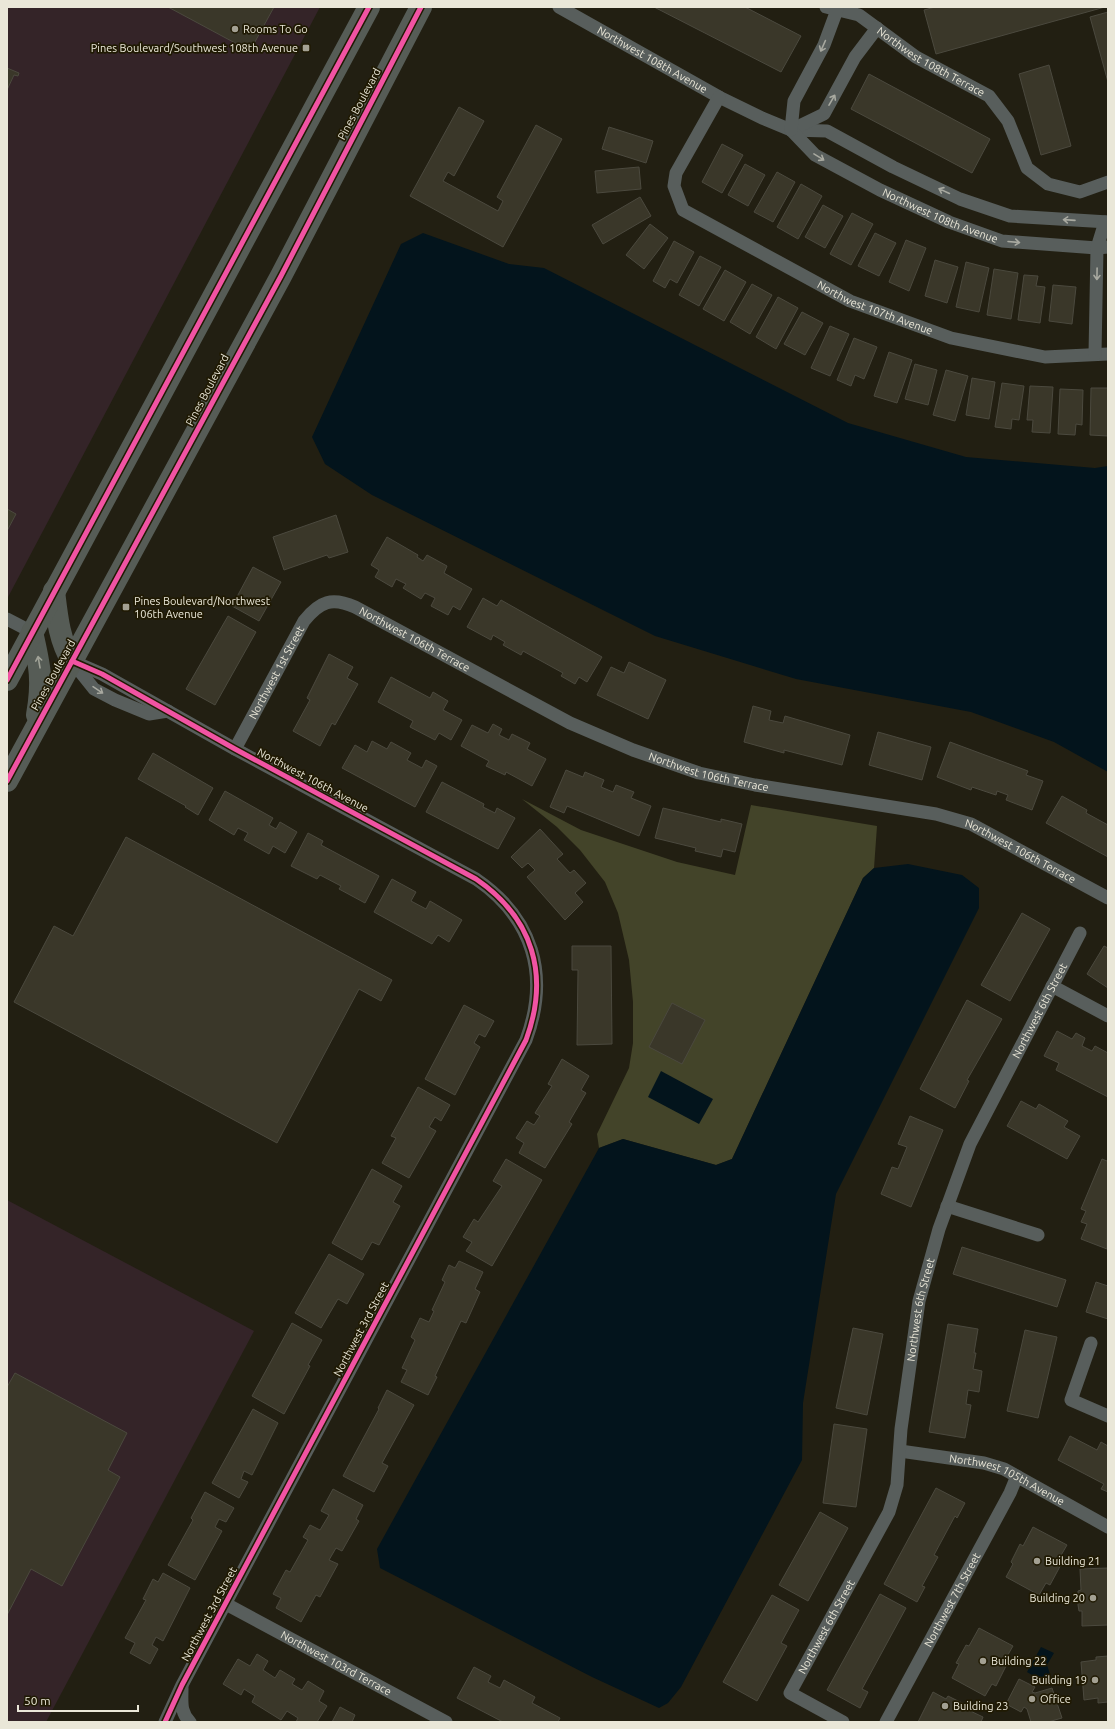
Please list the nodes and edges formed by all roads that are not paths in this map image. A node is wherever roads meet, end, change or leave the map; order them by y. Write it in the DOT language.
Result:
graph roads {
  1 [pos="369,7"];
  2 [pos="421,7"];
  3 [pos="559,7"];
  4 [pos="831,8"];
  5 [pos="877,28"];
  6 [pos="719,96"];
  7 [pos="791,130"];
  8 [pos="1108,182"];
  9 [pos="1107,224"];
  10 [pos="1102,248"];
  11 [pos="1102,354"];
  12 [pos="54,591"];
  13 [pos="325,603"];
  14 [pos="7,619"];
  15 [pos="32,632"];
  16 [pos="72,662"];
  17 [pos="9,670"];
  18 [pos="35,728"];
  19 [pos="235,749"];
  20 [pos="7,781"];
  21 [pos="1108,898"];
  22 [pos="1080,933"];
  23 [pos="527,935"];
  24 [pos="1052,986"];
  25 [pos="1108,1016"];
  26 [pos="947,1206"];
  27 [pos="1038,1235"];
  28 [pos="1091,1343"];
  29 [pos="1108,1416"];
  30 [pos="900,1451"];
  31 [pos="1017,1476"];
  32 [pos="1108,1527"];
  33 [pos="226,1604"];
  34 [pos="182,1685"];
  35 [pos="165,1722"];
  36 [pos="190,1722"];
  37 [pos="446,1722"];
  38 [pos="843,1722"];
  39 [pos="886,1722"];
  1 -- 12 [label="highway"];
  2 -- 16 [label="highway, Pines Boulevard"];
  3 -- 6 [label="street, Northwest 108th Avenue"];
  4 -- 5 [label="street, Northwest 108th Terrace"];
  4 -- 7 [label="street, one-way"];
  7 -- 5 [label="street, one-way"];
  5 -- 8 [label="street, Northwest 108th Terrace"];
  6 -- 7 [label="street, Northwest 108th Avenue"];
  6 -- 11 [label="street, Northwest 107th Avenue"];
  9 -- 7 [label="street, Northwest 108th Avenue, one-way"];
  7 -- 10 [label="street, Northwest 108th Avenue, one-way"];
  9 -- 10 [label="street"];
  10 -- 11 [label="street, one-way"];
  12 -- 15 [label="highway"];
  12 -- 16 [label="highway"];
  13 -- 19 [label="street, Northwest 1st Street"];
  13 -- 21 [label="street, Northwest 106th Terrace"];
  14 -- 15 [label="street"];
  15 -- 17 [label="highway"];
  18 -- 15 [label="highway, one-way"];
  16 -- 18 [label="highway, Pines Boulevard"];
  16 -- 19 [label="street, Northwest 106th Avenue"];
  18 -- 20 [label="highway, Pines Boulevard"];
  19 -- 23 [label="street, Northwest 106th Avenue"];
  22 -- 24 [label="street, Northwest 6th Street"];
  23 -- 33 [label="street, Northwest 3rd Street"];
  24 -- 25 [label="street"];
  24 -- 26 [label="street, Northwest 6th Street"];
  26 -- 27 [label="street"];
  26 -- 30 [label="street, Northwest 6th Street"];
  28 -- 29 [label="street"];
  30 -- 31 [label="street, Northwest 105th Avenue"];
  30 -- 38 [label="street, Northwest 6th Street"];
  31 -- 32 [label="street, Northwest 105th Avenue"];
  31 -- 39 [label="street, Northwest 7th Street"];
  33 -- 34 [label="street, Northwest 3rd Street"];
  33 -- 37 [label="street, Northwest 103rd Terrace"];
  34 -- 35 [label="street, Northwest 3rd Street"];
  34 -- 36 [label="street"];
}
